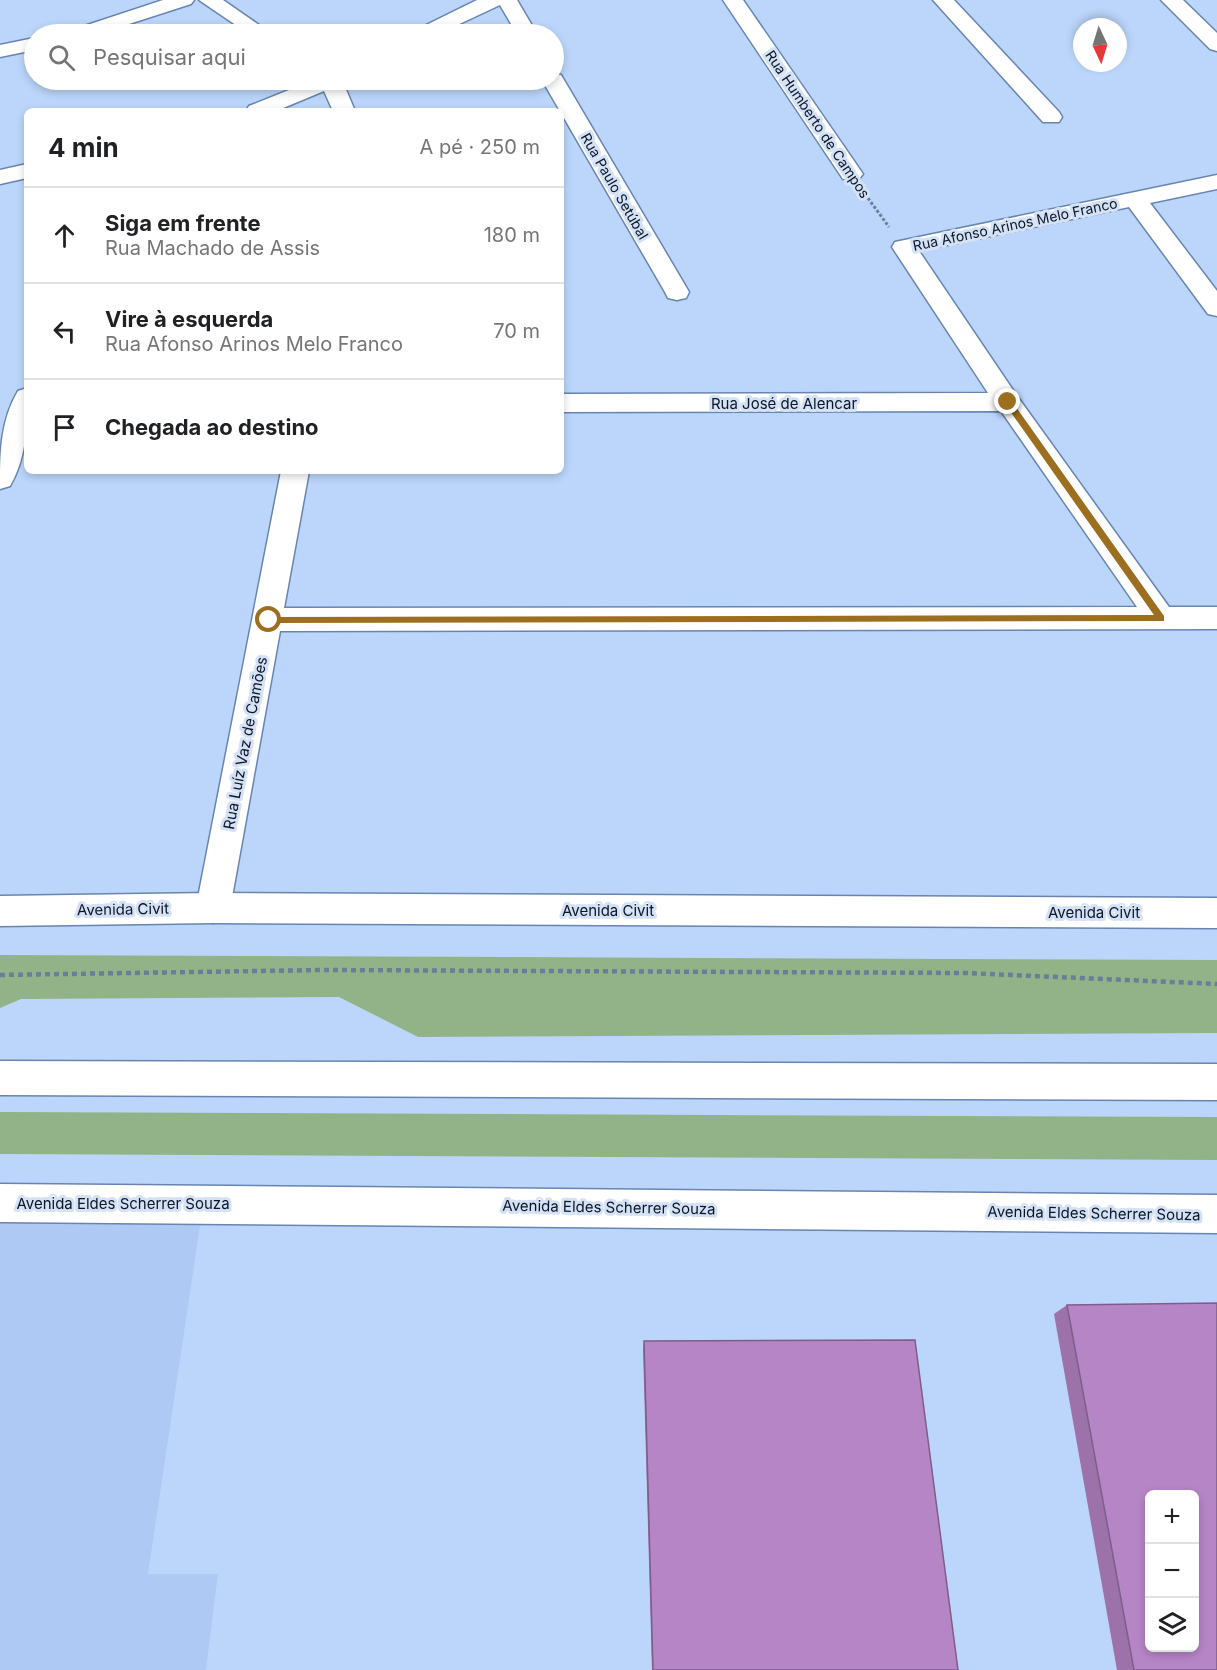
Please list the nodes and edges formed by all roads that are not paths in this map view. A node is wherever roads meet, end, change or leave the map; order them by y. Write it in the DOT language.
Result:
graph roads {
  1 [pos="184,0"];
  2 [pos="209,0"];
  3 [pos="493,0"];
  4 [pos="507,0"];
  5 [pos="733,0"];
  6 [pos="944,0"];
  7 [pos="1171,0"];
  8 [pos="110,24"];
  9 [pos="246,24"];
  10 [pos="444,24"];
  11 [pos="521,24"];
  12 [pos="1217,45"];
  13 [pos="24,46"];
  14 [pos="0,51"];
  15 [pos="307,90"];
  16 [pos="335,90"];
  17 [pos="559,90"];
  18 [pos="264,108"];
  19 [pos="343,108"];
  20 [pos="1051,117"];
  21 [pos="24,172"];
  22 [pos="851,174"];
  23 [pos="0,177"];
  24 [pos="1217,182"];
  25 [pos="1135,199"];
  26 [pos="677,292"];
  27 [pos="1217,308"];
  28 [pos="17,402"];
  29 [pos="1008,402"];
  30 [pos="564,403"];
  31 [pos="294,474"];
  32 [pos="0,480"];
  33 [pos="1161,618"];
  34 [pos="1217,618"];
  35 [pos="269,620"];
  36 [pos="213,908"];
  37 [pos="0,911"];
  38 [pos="1217,913"];
  39 [pos="0,1078"];
  40 [pos="1217,1082"];
  41 [pos="0,1203"];
  42 [pos="1217,1214"];
  1 -- 8 [label="street"];
  2 -- 9 [label="street"];
  3 -- 10 [label="street"];
  4 -- 11 [label="street"];
  5 -- 22 [label="street, Rua Humberto de Campos"];
  6 -- 20 [label="street"];
  7 -- 12 [label="street"];
  13 -- 14 [label="street"];
  15 -- 18 [label="street"];
  16 -- 19 [label="street"];
  17 -- 26 [label="street, Rua Paulo Setúbal"];
  21 -- 23 [label="street"];
  24 -- 25 [label="street, Rua Afonso Arinos Melo Franco"];
  25 -- 27 [label="street"];
  25 -- 29 [label="street, Rua Afonso Arinos Melo Franco"];
  28 -- 32 [label="street"];
  29 -- 30 [label="street, Rua José de Alencar"];
  29 -- 33 [label="street, Rua Afonso Arinos Melo Franco"];
  31 -- 35 [label="street, Rua Luíz Vaz de Camões"];
  33 -- 34 [label="street"];
  33 -- 35 [label="street"];
  35 -- 36 [label="street, Rua Luíz Vaz de Camões"];
  36 -- 37 [label="street, Avenida Civit"];
  36 -- 38 [label="street, Avenida Civit"];
  39 -- 40 [label="street"];
  41 -- 42 [label="street, Avenida Eldes Scherrer Souza"];
}
